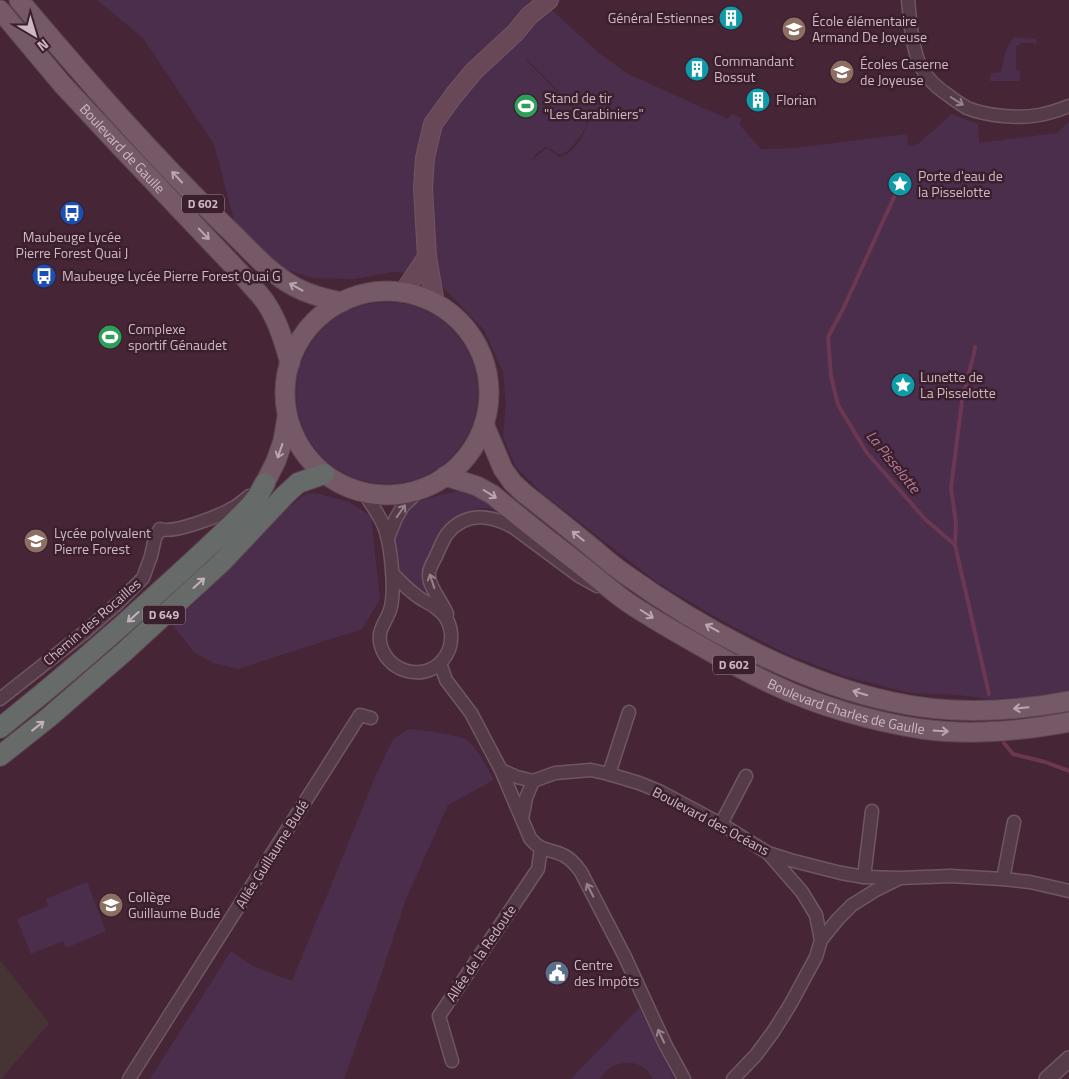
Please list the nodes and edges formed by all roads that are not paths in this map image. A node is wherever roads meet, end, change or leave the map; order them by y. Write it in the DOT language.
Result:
graph roads {
  1 [pos="19,0"];
  2 [pos="549,0"];
  3 [pos="908,0"];
  4 [pos="533,8"];
  5 [pos="0,10"];
  6 [pos="1069,106"];
  7 [pos="427,257"];
  8 [pos="403,293"];
  9 [pos="342,302"];
  10 [pos="435,304"];
  11 [pos="290,363"];
  12 [pos="288,416"];
  13 [pos="484,424"];
  14 [pos="324,474"];
  15 [pos="445,476"];
  16 [pos="265,483"];
  17 [pos="421,489"];
  18 [pos="363,492"];
  19 [pos="388,538"];
  20 [pos="392,572"];
  21 [pos="623,599"];
  22 [pos="450,626"];
  23 [pos="440,663"];
  24 [pos="0,699"];
  25 [pos="1069,701"];
  26 [pos="629,712"];
  27 [pos="371,718"];
  28 [pos="1069,722"];
  29 [pos="0,728"];
  30 [pos="0,756"];
  31 [pos="501,770"];
  32 [pos="609,774"];
  33 [pos="746,776"];
  34 [pos="533,781"];
  35 [pos="872,811"];
  36 [pos="522,819"];
  37 [pos="1014,822"];
  38 [pos="721,824"];
  39 [pos="541,848"];
  40 [pos="768,852"];
  41 [pos="864,877"];
  42 [pos="899,878"];
  43 [pos="1003,879"];
  44 [pos="1069,891"];
  45 [pos="822,940"];
  46 [pos="1069,1058"];
  47 [pos="452,1061"];
  48 [pos="129,1079"];
  49 [pos="684,1079"];
  50 [pos="733,1079"];
  51 [pos="1047,1079"];
  9 -- 1 [label="main road, Boulevard de Gaulle / D 602, one-way"];
  2 -- 4 [label="main road"];
  3 -- 6 [label="street, one-way"];
  4 -- 7 [label="main road"];
  5 -- 11 [label="main road, Boulevard de Gaulle / D 602, one-way"];
  7 -- 8 [label="main road"];
  7 -- 10 [label="main road"];
  8 -- 9 [label="main road"];
  8 -- 10 [label="main road"];
  9 -- 11 [label="main road"];
  10 -- 13 [label="main road"];
  11 -- 12 [label="main road"];
  12 -- 14 [label="main road"];
  12 -- 16 [label="main road, D 649, one-way"];
  13 -- 15 [label="main road"];
  25 -- 13 [label="main road, Boulevard Charles de Gaulle / D 602, one-way"];
  14 -- 18 [label="main road"];
  30 -- 14 [label="highway, D 649, one-way"];
  15 -- 17 [label="main road"];
  15 -- 21 [label="main road, Boulevard Charles de Gaulle / D 602, one-way"];
  16 -- 24 [label="street, Chemin des Rocailles"];
  16 -- 29 [label="highway, D 649, one-way"];
  17 -- 18 [label="main road"];
  19 -- 17 [label="street, one-way"];
  18 -- 19 [label="street"];
  19 -- 20 [label="street"];
  20 -- 22 [label="street"];
  20 -- 23 [label="street"];
  22 -- 21 [label="street, one-way"];
  21 -- 28 [label="main road, Boulevard Charles de Gaulle / D 602, one-way"];
  22 -- 23 [label="street"];
  23 -- 31 [label="street"];
  26 -- 32 [label="street"];
  27 -- 48 [label="street, Allée Guillaume Budé"];
  31 -- 34 [label="street"];
  31 -- 36 [label="street"];
  32 -- 34 [label="street, Boulevard des Océans"];
  32 -- 38 [label="street, Boulevard des Océans"];
  33 -- 38 [label="street"];
  34 -- 36 [label="street"];
  35 -- 41 [label="street"];
  36 -- 39 [label="street"];
  37 -- 43 [label="street"];
  38 -- 40 [label="street, Boulevard des Océans"];
  39 -- 47 [label="street, Allée de la Redoute"];
  49 -- 39 [label="street, one-way"];
  40 -- 41 [label="street, Boulevard des Océans"];
  40 -- 45 [label="street"];
  41 -- 42 [label="street, Boulevard des Océans"];
  42 -- 43 [label="street, Boulevard des Océans"];
  42 -- 45 [label="street"];
  43 -- 44 [label="street, Boulevard des Océans"];
  45 -- 50 [label="street"];
  46 -- 51 [label="street"];
}
